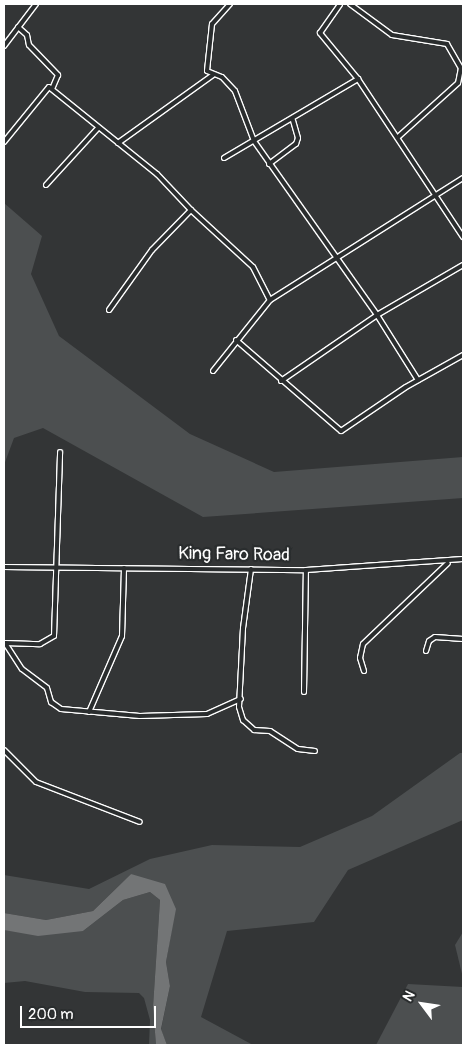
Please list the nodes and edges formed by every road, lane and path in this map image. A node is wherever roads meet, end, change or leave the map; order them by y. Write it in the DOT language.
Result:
graph roads {
  1 [pos="36,4"];
  2 [pos="230,4"];
  3 [pos="340,4"];
  4 [pos="350,4"];
  5 [pos="18,27"];
  6 [pos="4,46"];
  7 [pos="213,75"];
  8 [pos="358,79"];
  9 [pos="52,89"];
  10 [pos="292,120"];
  11 [pos="98,128"];
  12 [pos="398,137"];
  13 [pos="254,141"];
  14 [pos="4,142"];
  15 [pos="118,143"];
  16 [pos="224,158"];
  17 [pos="269,164"];
  18 [pos="463,178"];
  19 [pos="46,185"];
  20 [pos="436,195"];
  21 [pos="190,210"];
  22 [pos="463,237"];
  23 [pos="336,259"];
  24 [pos="463,265"];
  25 [pos="270,300"];
  26 [pos="109,310"];
  27 [pos="377,315"];
  28 [pos="236,340"];
  29 [pos="463,355"];
  30 [pos="213,371"];
  31 [pos="418,380"];
  32 [pos="281,381"];
  33 [pos="60,452"];
  34 [pos="463,559"];
  35 [pos="448,563"];
  36 [pos="4,567"];
  37 [pos="58,567"];
  38 [pos="124,568"];
  39 [pos="251,569"];
  40 [pos="306,570"];
  41 [pos="463,639"];
  42 [pos="4,643"];
  43 [pos="426,651"];
  44 [pos="364,671"];
  45 [pos="304,692"];
  46 [pos="241,699"];
  47 [pos="89,712"];
  48 [pos="4,750"];
  49 [pos="316,751"];
  50 [pos="140,822"];
  1 -- 5 [label="street"];
  2 -- 7 [label="street"];
  3 -- 8 [label="street"];
  4 -- 12 [label="street"];
  5 -- 6 [label="street"];
  5 -- 9 [label="street"];
  7 -- 13 [label="street"];
  7 -- 15 [label="street"];
  8 -- 10 [label="street"];
  8 -- 12 [label="street"];
  9 -- 11 [label="street"];
  9 -- 14 [label="street"];
  10 -- 13 [label="street"];
  10 -- 17 [label="street"];
  11 -- 15 [label="street"];
  11 -- 19 [label="street"];
  12 -- 20 [label="street"];
  13 -- 16 [label="street"];
  13 -- 17 [label="street"];
  15 -- 21 [label="street"];
  17 -- 23 [label="street"];
  18 -- 20 [label="street"];
  20 -- 22 [label="street"];
  20 -- 23 [label="street"];
  21 -- 25 [label="street"];
  21 -- 26 [label="street"];
  23 -- 25 [label="street"];
  23 -- 27 [label="street"];
  24 -- 27 [label="street"];
  25 -- 28 [label="street"];
  27 -- 31 [label="street"];
  27 -- 32 [label="street"];
  28 -- 30 [label="street"];
  28 -- 32 [label="street"];
  29 -- 31 [label="street"];
  31 -- 32 [label="street"];
  33 -- 37 [label="street"];
  34 -- 35 [label="street, King Faro Road"];
  35 -- 40 [label="street, King Faro Road"];
  35 -- 44 [label="street"];
  36 -- 37 [label="street, King Faro Road"];
  37 -- 38 [label="street, King Faro Road"];
  37 -- 42 [label="street"];
  38 -- 39 [label="street, King Faro Road"];
  38 -- 47 [label="street"];
  39 -- 40 [label="street, King Faro Road"];
  39 -- 46 [label="street"];
  40 -- 45 [label="street"];
  41 -- 43 [label="street"];
  42 -- 47 [label="street"];
  46 -- 47 [label="street"];
  46 -- 49 [label="street"];
  48 -- 50 [label="street"];
}
